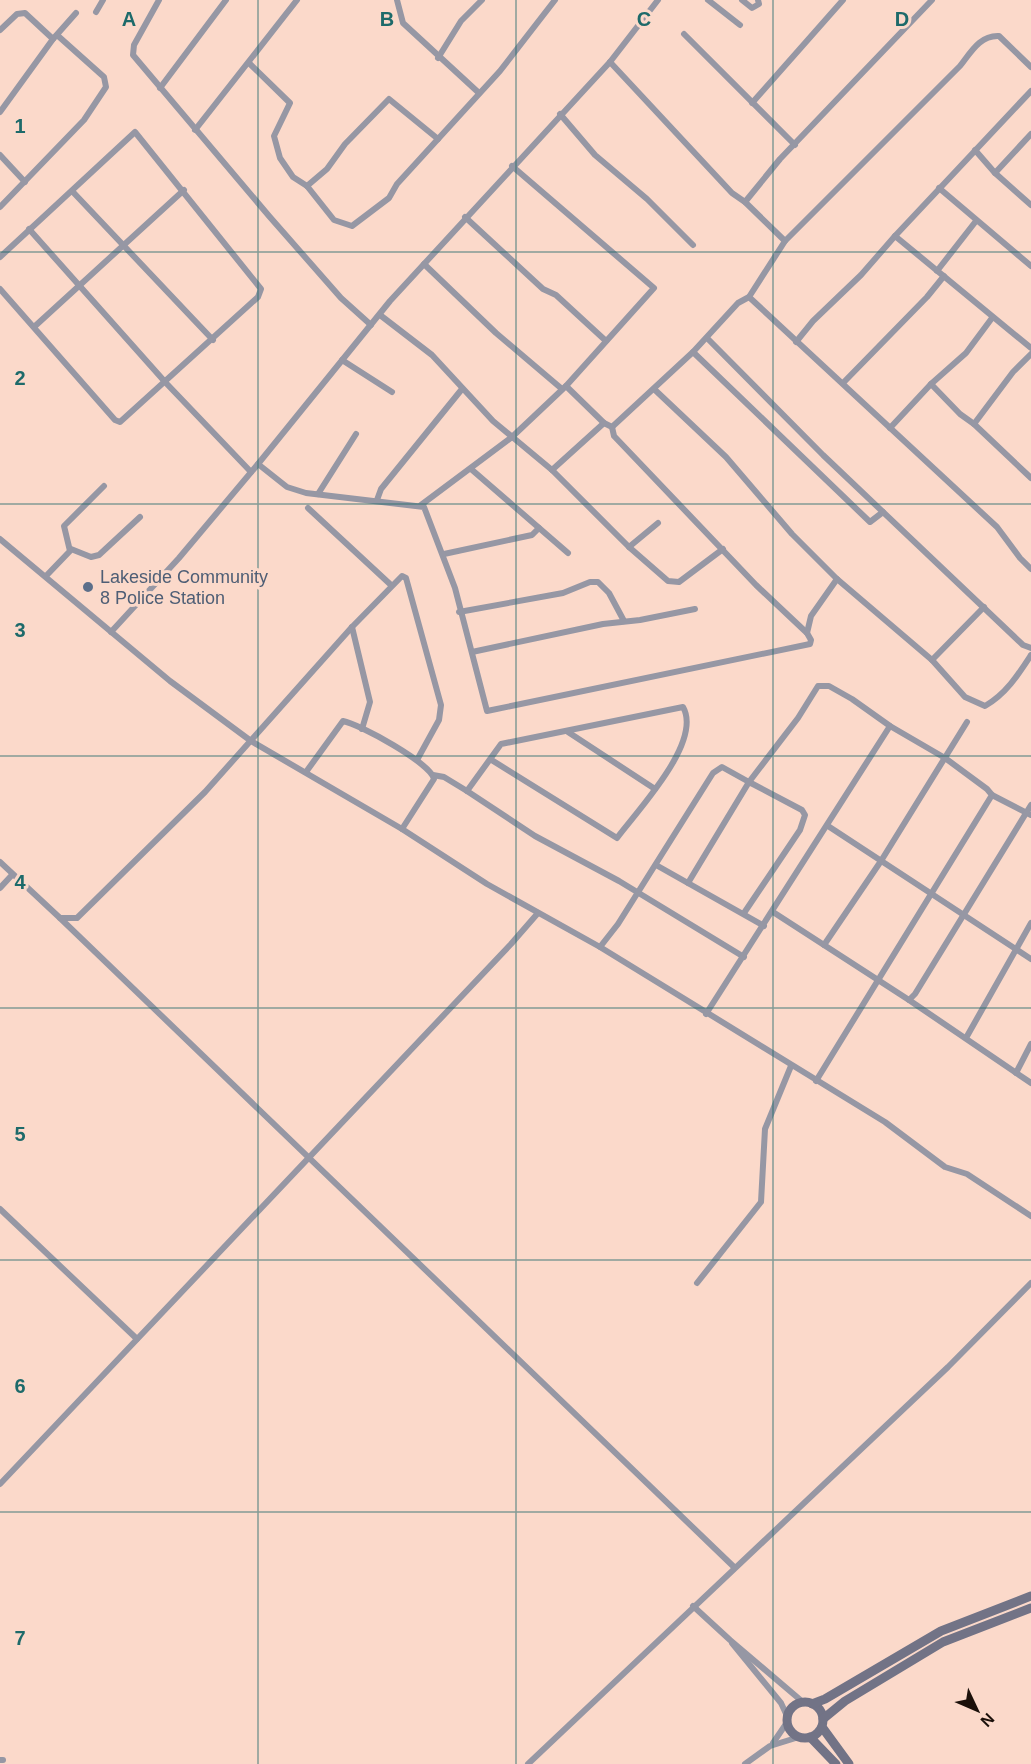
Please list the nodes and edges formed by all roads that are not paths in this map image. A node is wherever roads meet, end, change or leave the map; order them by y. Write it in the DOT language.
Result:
graph roads {
  1 [pos="103,0"];
  2 [pos="159,0"];
  3 [pos="225,0"];
  4 [pos="297,0"];
  5 [pos="397,0"];
  6 [pos="482,0"];
  7 [pos="555,0"];
  8 [pos="657,0"];
  9 [pos="708,0"];
  10 [pos="742,0"];
  11 [pos="758,0"];
  12 [pos="843,0"];
  13 [pos="932,0"];
  14 [pos="96,12"];
  15 [pos="76,13"];
  16 [pos="740,25"];
  17 [pos="0,30"];
  18 [pos="684,34"];
  19 [pos="55,37"];
  20 [pos="438,58"];
  21 [pos="610,62"];
  22 [pos="249,63"];
  23 [pos="1031,67"];
  24 [pos="160,88"];
  25 [pos="1031,91"];
  26 [pos="478,93"];
  27 [pos="752,103"];
  28 [pos="0,112"];
  29 [pos="560,114"];
  30 [pos="195,130"];
  31 [pos="1031,134"];
  32 [pos="438,139"];
  33 [pos="795,145"];
  34 [pos="975,150"];
  35 [pos="0,155"];
  36 [pos="512,166"];
  37 [pos="995,173"];
  38 [pos="25,182"];
  39 [pos="307,186"];
  40 [pos="939,188"];
  41 [pos="184,190"];
  42 [pos="72,191"];
  43 [pos="745,202"];
  44 [pos="1031,205"];
  45 [pos="0,207"];
  46 [pos="465,217"];
  47 [pos="976,221"];
  48 [pos="29,229"];
  49 [pos="895,236"];
  50 [pos="785,241"];
  51 [pos="124,245"];
  52 [pos="693,245"];
  53 [pos="0,257"];
  54 [pos="424,264"];
  55 [pos="1031,266"];
  56 [pos="937,272"];
  57 [pos="944,276"];
  58 [pos="80,285"];
  59 [pos="1,291"];
  60 [pos="749,297"];
  61 [pos="380,315"];
  62 [pos="992,318"];
  63 [pos="371,325"];
  64 [pos="34,327"];
  65 [pos="706,338"];
  66 [pos="213,340"];
  67 [pos="606,341"];
  68 [pos="796,342"];
  69 [pos="1031,348"];
  70 [pos="693,352"];
  71 [pos="1031,354"];
  72 [pos="342,360"];
  73 [pos="166,383"];
  74 [pos="843,383"];
  75 [pos="931,384"];
  76 [pos="564,388"];
  77 [pos="462,389"];
  78 [pos="654,389"];
  79 [pos="392,392"];
  80 [pos="604,423"];
  81 [pos="974,424"];
  82 [pos="612,427"];
  83 [pos="890,428"];
  84 [pos="356,434"];
  85 [pos="512,436"];
  86 [pos="258,464"];
  87 [pos="471,468"];
  88 [pos="552,470"];
  89 [pos="251,472"];
  90 [pos="1031,478"];
  91 [pos="104,486"];
  92 [pos="318,494"];
  93 [pos="377,500"];
  94 [pos="421,505"];
  95 [pos="308,508"];
  96 [pos="883,512"];
  97 [pos="140,518"];
  98 [pos="658,524"];
  99 [pos="539,528"];
  100 [pos="0,539"];
  101 [pos="629,547"];
  102 [pos="71,549"];
  103 [pos="723,549"];
  104 [pos="568,553"];
  105 [pos="444,554"];
  106 [pos="1031,568"];
  107 [pos="45,576"];
  108 [pos="837,579"];
  109 [pos="391,585"];
  110 [pos="984,607"];
  111 [pos="695,609"];
  112 [pos="459,612"];
  113 [pos="624,621"];
  114 [pos="352,627"];
  115 [pos="111,632"];
  116 [pos="807,633"];
  117 [pos="1031,648"];
  118 [pos="472,652"];
  119 [pos="1031,655"];
  120 [pos="932,660"];
  121 [pos="967,722"];
  122 [pos="890,726"];
  123 [pos="362,729"];
  124 [pos="568,732"];
  125 [pos="251,741"];
  126 [pos="945,758"];
  127 [pos="490,759"];
  128 [pos="417,760"];
  129 [pos="306,772"];
  130 [pos="434,775"];
  131 [pos="749,782"];
  132 [pos="655,789"];
  133 [pos="467,791"];
  134 [pos="992,795"];
  135 [pos="1031,805"];
  136 [pos="1029,814"];
  137 [pos="828,826"];
  138 [pos="402,829"];
  139 [pos="881,861"];
  140 [pos="0,862"];
  141 [pos="656,865"];
  142 [pos="12,875"];
  143 [pos="688,883"];
  144 [pos="0,888"];
  145 [pos="637,893"];
  146 [pos="932,895"];
  147 [pos="773,912"];
  148 [pos="538,913"];
  149 [pos="744,913"];
  150 [pos="963,915"];
  151 [pos="60,918"];
  152 [pos="1031,922"];
  153 [pos="764,926"];
  154 [pos="824,945"];
  155 [pos="600,947"];
  156 [pos="1015,950"];
  157 [pos="744,957"];
  158 [pos="1031,959"];
  159 [pos="878,982"];
  160 [pos="909,1000"];
  161 [pos="706,1014"];
  162 [pos="966,1038"];
  163 [pos="1031,1044"];
  164 [pos="791,1066"];
  165 [pos="1016,1073"];
  166 [pos="816,1081"];
  167 [pos="1031,1083"];
  168 [pos="308,1159"];
  169 [pos="0,1209"];
  170 [pos="1031,1216"];
  171 [pos="697,1283"];
  172 [pos="1031,1283"];
  173 [pos="137,1339"];
  174 [pos="0,1484"];
  175 [pos="734,1567"];
  176 [pos="1031,1596"];
  177 [pos="693,1606"];
  178 [pos="1031,1608"];
  179 [pos="729,1640"];
  180 [pos="808,1703"];
  181 [pos="788,1720"];
  182 [pos="822,1723"];
  183 [pos="799,1737"];
  184 [pos="810,1737"];
  185 [pos="770,1746"];
  186 [pos="528,1764"];
  187 [pos="745,1764"];
  188 [pos="836,1764"];
  189 [pos="849,1764"];
  1 -- 14 [label="street"];
  2 -- 24 [label="street"];
  3 -- 24 [label="street"];
  4 -- 22 [label="street"];
  5 -- 20 [label="street"];
  6 -- 20 [label="street"];
  7 -- 26 [label="street"];
  8 -- 21 [label="street"];
  9 -- 16 [label="street"];
  10 -- 11 [label="street"];
  12 -- 27 [label="street"];
  13 -- 33 [label="street"];
  15 -- 19 [label="street"];
  17 -- 19 [label="street"];
  18 -- 27 [label="street"];
  19 -- 28 [label="street"];
  19 -- 38 [label="street"];
  20 -- 26 [label="street"];
  21 -- 29 [label="street"];
  21 -- 43 [label="street"];
  22 -- 30 [label="street"];
  22 -- 39 [label="street"];
  23 -- 50 [label="street"];
  24 -- 30 [label="street"];
  25 -- 34 [label="street"];
  26 -- 32 [label="street"];
  27 -- 33 [label="street"];
  29 -- 36 [label="street"];
  29 -- 52 [label="street"];
  30 -- 63 [label="street"];
  31 -- 37 [label="street"];
  32 -- 39 [label="street"];
  32 -- 39 [label="street"];
  33 -- 43 [label="street"];
  34 -- 37 [label="street"];
  34 -- 40 [label="street"];
  35 -- 38 [label="street"];
  36 -- 46 [label="street"];
  36 -- 67 [label="street"];
  37 -- 44 [label="street"];
  38 -- 45 [label="street"];
  40 -- 47 [label="street"];
  40 -- 49 [label="street"];
  41 -- 42 [label="street"];
  41 -- 51 [label="street"];
  41 -- 66 [label="street"];
  42 -- 48 [label="street"];
  42 -- 51 [label="street"];
  43 -- 50 [label="street"];
  46 -- 54 [label="street"];
  46 -- 67 [label="street"];
  47 -- 55 [label="street"];
  47 -- 56 [label="street"];
  48 -- 53 [label="street"];
  48 -- 58 [label="street"];
  49 -- 56 [label="street"];
  49 -- 68 [label="street"];
  50 -- 60 [label="street"];
  51 -- 58 [label="street"];
  51 -- 66 [label="street"];
  54 -- 61 [label="street"];
  54 -- 76 [label="street"];
  56 -- 57 [label="street"];
  57 -- 62 [label="street"];
  57 -- 74 [label="street"];
  58 -- 64 [label="street"];
  58 -- 73 [label="street"];
  59 -- 64 [label="street"];
  60 -- 65 [label="street"];
  60 -- 68 [label="street"];
  61 -- 63 [label="street"];
  61 -- 77 [label="street"];
  62 -- 69 [label="street"];
  62 -- 75 [label="street"];
  63 -- 72 [label="street"];
  64 -- 73 [label="street"];
  65 -- 70 [label="street"];
  65 -- 96 [label="street"];
  66 -- 73 [label="street"];
  67 -- 76 [label="street"];
  68 -- 74 [label="street"];
  70 -- 78 [label="street"];
  70 -- 96 [label="street"];
  71 -- 81 [label="street"];
  72 -- 79 [label="street"];
  72 -- 86 [label="street"];
  73 -- 89 [label="street"];
  74 -- 83 [label="street"];
  75 -- 81 [label="street"];
  75 -- 83 [label="street"];
  76 -- 80 [label="street"];
  76 -- 85 [label="street"];
  77 -- 85 [label="street"];
  77 -- 93 [label="street"];
  78 -- 82 [label="street"];
  78 -- 108 [label="street"];
  80 -- 82 [label="street"];
  80 -- 88 [label="street"];
  81 -- 90 [label="street"];
  82 -- 103 [label="street"];
  83 -- 106 [label="street"];
  84 -- 92 [label="street"];
  85 -- 87 [label="street"];
  85 -- 88 [label="street"];
  86 -- 89 [label="street"];
  86 -- 92 [label="street"];
  87 -- 94 [label="street"];
  87 -- 99 [label="street"];
  88 -- 101 [label="street"];
  89 -- 115 [label="street"];
  91 -- 102 [label="street"];
  92 -- 93 [label="street"];
  93 -- 94 [label="street"];
  94 -- 105 [label="street"];
  95 -- 109 [label="street"];
  96 -- 110 [label="street"];
  97 -- 102 [label="street"];
  98 -- 101 [label="street"];
  99 -- 104 [label="street"];
  99 -- 105 [label="street"];
  100 -- 107 [label="street"];
  101 -- 103 [label="street"];
  102 -- 107 [label="street"];
  103 -- 116 [label="street"];
  105 -- 112 [label="street"];
  107 -- 115 [label="street"];
  108 -- 116 [label="street"];
  108 -- 120 [label="street"];
  109 -- 114 [label="street"];
  109 -- 128 [label="street"];
  110 -- 117 [label="street"];
  110 -- 120 [label="street"];
  111 -- 113 [label="street"];
  112 -- 113 [label="street"];
  112 -- 118 [label="street"];
  113 -- 118 [label="street"];
  114 -- 123 [label="street"];
  114 -- 125 [label="street"];
  115 -- 125 [label="street"];
  116 -- 118 [label="street"];
  119 -- 120 [label="street"];
  121 -- 126 [label="street"];
  122 -- 126 [label="street"];
  122 -- 131 [label="street"];
  122 -- 137 [label="street"];
  123 -- 128 [label="street"];
  123 -- 129 [label="street"];
  124 -- 127 [label="street"];
  124 -- 132 [label="street"];
  124 -- 132 [label="street"];
  125 -- 129 [label="street"];
  125 -- 151 [label="street"];
  126 -- 134 [label="street"];
  126 -- 139 [label="street"];
  127 -- 132 [label="street"];
  127 -- 133 [label="street"];
  128 -- 130 [label="street"];
  129 -- 138 [label="street"];
  130 -- 133 [label="street"];
  130 -- 138 [label="street"];
  131 -- 141 [label="street"];
  131 -- 143 [label="street"];
  131 -- 149 [label="street"];
  133 -- 145 [label="street"];
  134 -- 136 [label="street"];
  134 -- 146 [label="street"];
  135 -- 136 [label="street"];
  136 -- 150 [label="street"];
  137 -- 139 [label="street"];
  137 -- 147 [label="street"];
  138 -- 148 [label="street"];
  139 -- 146 [label="street"];
  139 -- 154 [label="street"];
  140 -- 142 [label="street"];
  141 -- 143 [label="street"];
  141 -- 145 [label="street"];
  142 -- 144 [label="street"];
  142 -- 151 [label="street"];
  143 -- 149 [label="street"];
  145 -- 155 [label="street"];
  145 -- 157 [label="street"];
  146 -- 150 [label="street"];
  146 -- 159 [label="street"];
  147 -- 153 [label="street"];
  147 -- 154 [label="street"];
  148 -- 155 [label="street"];
  148 -- 168 [label="street"];
  149 -- 153 [label="street"];
  150 -- 156 [label="street"];
  150 -- 160 [label="street"];
  151 -- 168 [label="street"];
  152 -- 156 [label="street"];
  153 -- 157 [label="street"];
  154 -- 159 [label="street"];
  155 -- 161 [label="street"];
  156 -- 158 [label="street"];
  156 -- 162 [label="street"];
  157 -- 161 [label="street"];
  159 -- 160 [label="street"];
  159 -- 166 [label="street"];
  160 -- 162 [label="street"];
  161 -- 164 [label="street"];
  162 -- 165 [label="street"];
  163 -- 165 [label="street"];
  164 -- 166 [label="street"];
  164 -- 171 [label="street"];
  165 -- 167 [label="street"];
  166 -- 170 [label="street"];
  168 -- 173 [label="street"];
  168 -- 175 [label="street"];
  169 -- 173 [label="street"];
  172 -- 175 [label="street"];
  173 -- 174 [label="street"];
  175 -- 177 [label="street"];
  176 -- 180 [label="street"];
  177 -- 179 [label="street"];
  177 -- 186 [label="street"];
  178 -- 182 [label="street"];
  179 -- 180 [label="street"];
  179 -- 181 [label="street"];
  180 -- 181 [label="street"];
  180 -- 182 [label="street"];
  181 -- 183 [label="street"];
  181 -- 185 [label="street"];
  182 -- 184 [label="street"];
  182 -- 189 [label="street"];
  183 -- 184 [label="street"];
  183 -- 185 [label="street"];
  184 -- 188 [label="street"];
  185 -- 187 [label="street"];
}
